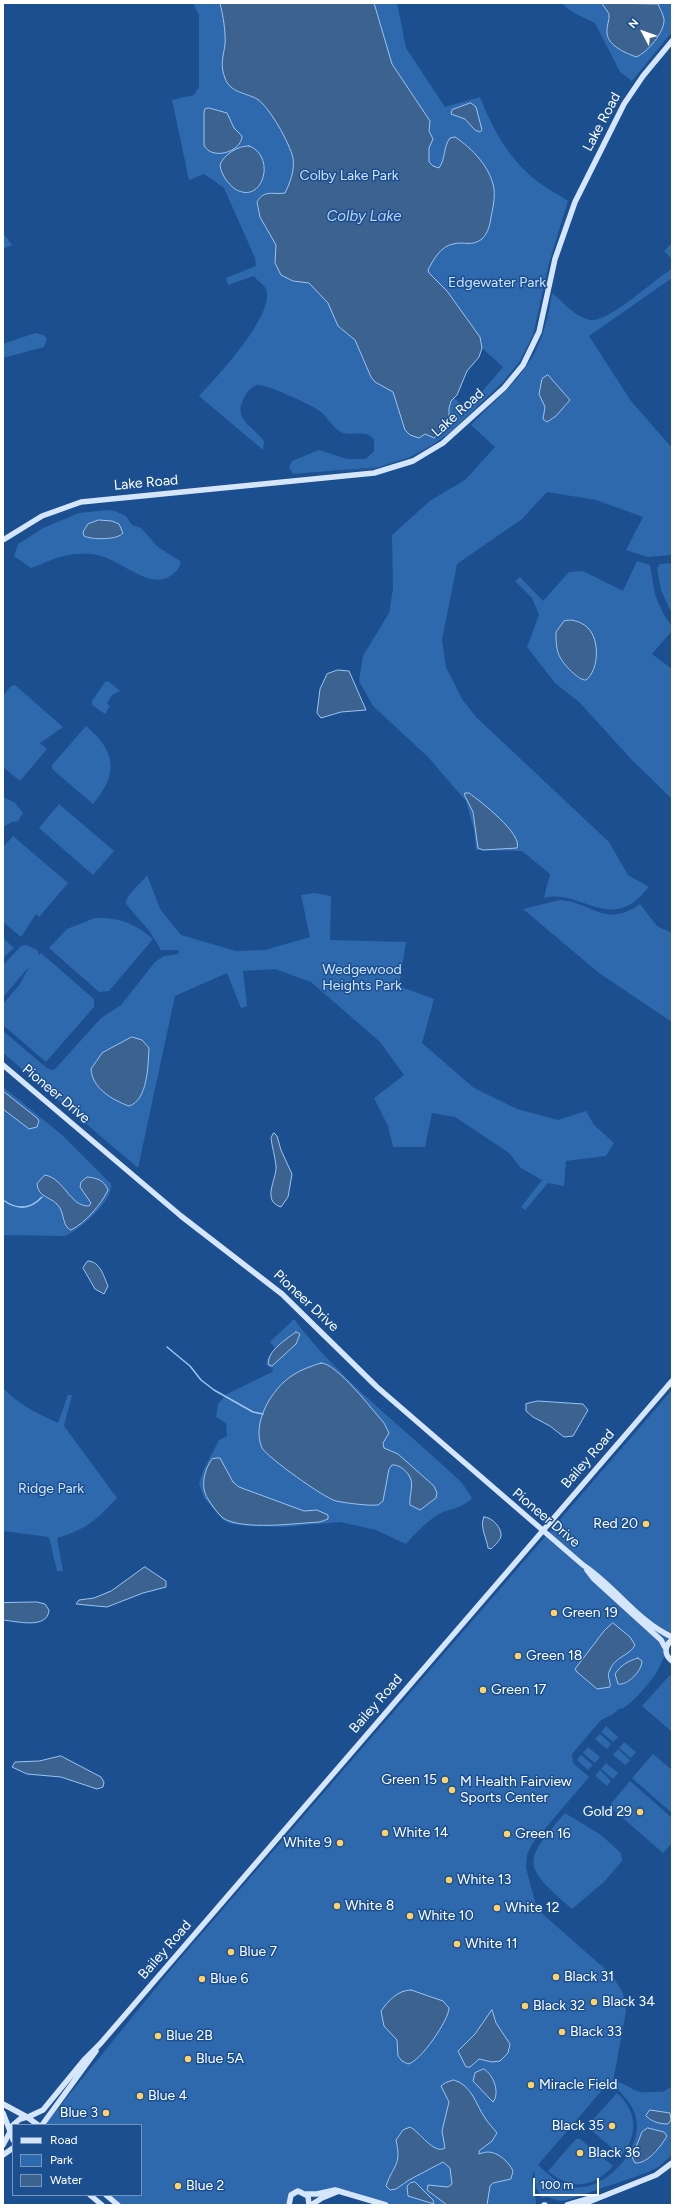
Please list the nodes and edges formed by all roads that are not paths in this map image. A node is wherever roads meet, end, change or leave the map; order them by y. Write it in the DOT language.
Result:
graph roads {
  1 [pos="672,41"];
  2 [pos="3,540"];
  3 [pos="3,1065"];
  4 [pos="672,1381"];
  5 [pos="543,1531"];
  6 [pos="583,1565"];
  7 [pos="672,1639"];
  8 [pos="666,1649"];
  9 [pos="672,1661"];
  10 [pos="100,2044"];
  11 [pos="3,2104"];
  12 [pos="3,2113"];
  13 [pos="27,2117"];
  14 [pos="14,2124"];
  15 [pos="37,2124"];
  16 [pos="43,2124"];
  17 [pos="12,2127"];
  18 [pos="10,2131"];
  19 [pos="12,2137"];
  20 [pos="3,2145"];
  21 [pos="12,2149"];
  22 [pos="3,2155"];
  23 [pos="672,2163"];
  24 [pos="339,2191"];
  25 [pos="306,2194"];
  26 [pos="91,2196"];
  27 [pos="107,2196"];
  28 [pos="598,2197"];
  29 [pos="288,2203"];
  30 [pos="102,2205"];
  31 [pos="118,2205"];
  32 [pos="310,2205"];
  33 [pos="386,2205"];
  34 [pos="568,2205"];
  35 [pos="581,2205"];
  1 -- 2 [label="street, Lake Road"];
  3 -- 5 [label="street, Pioneer Drive"];
  4 -- 5 [label="street, Bailey Road"];
  5 -- 6 [label="street, Pioneer Drive"];
  5 -- 10 [label="street, Bailey Road"];
  6 -- 7 [label="street, Pioneer Drive"];
  6 -- 8 [label="street, Pioneer Drive"];
  7 -- 8 [label="street"];
  8 -- 9 [label="street, Pioneer Drive"];
  10 -- 13 [label="street, Bailey Road"];
  10 -- 16 [label="street, Bailey Road"];
  11 -- 13 [label="street"];
  12 -- 18 [label="street"];
  13 -- 14 [label="street, Bailey Road"];
  13 -- 15 [label="street"];
  17 -- 18 [label="street"];
  18 -- 19 [label="street"];
  18 -- 20 [label="street"];
  21 -- 22 [label="street"];
  23 -- 28 [label="street"];
  24 -- 25 [label="street"];
  24 -- 32 [label="street"];
  24 -- 33 [label="street"];
  25 -- 29 [label="street"];
  25 -- 32 [label="street"];
  26 -- 30 [label="street"];
  27 -- 31 [label="street"];
  28 -- 34 [label="street"];
  28 -- 35 [label="street"];
}
